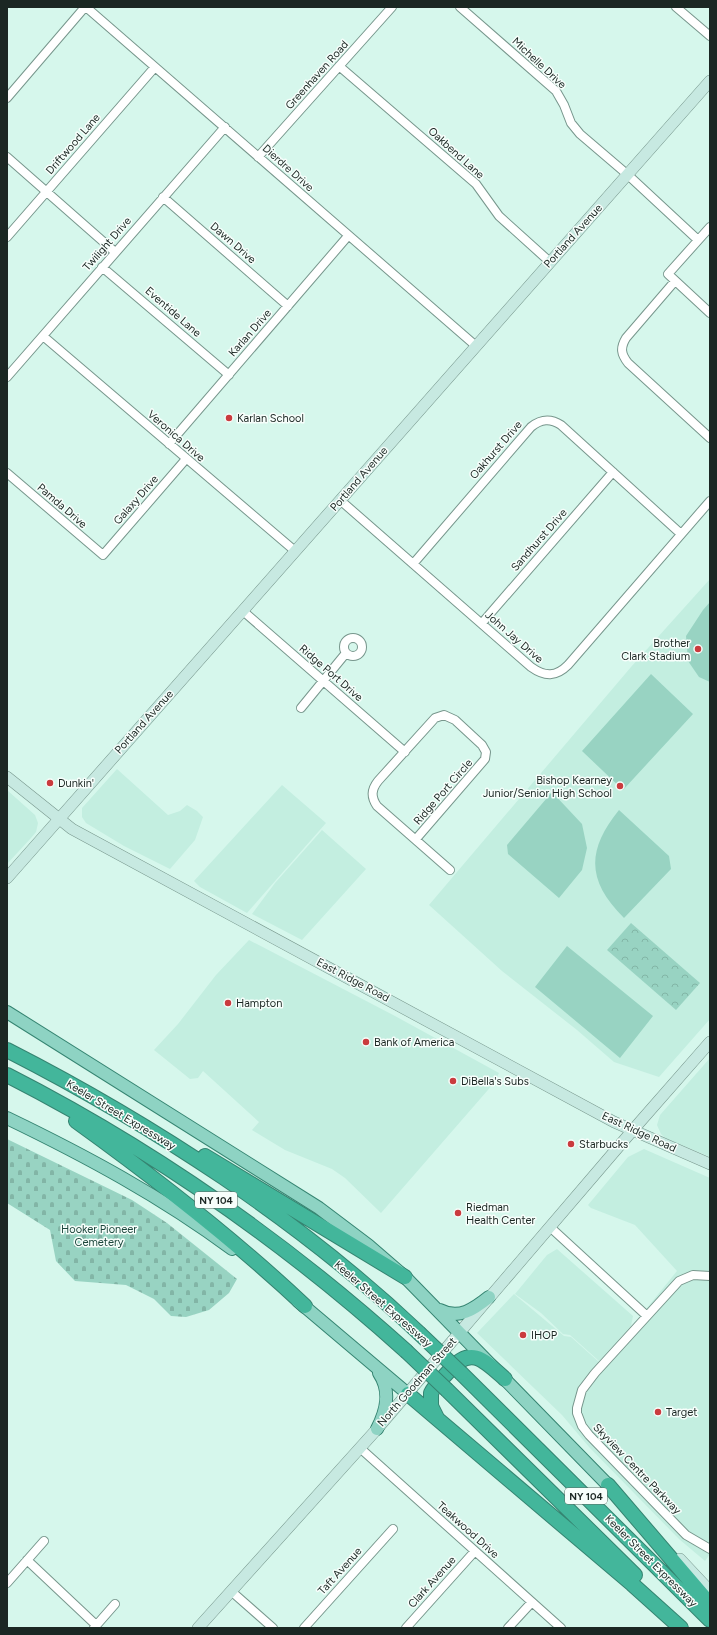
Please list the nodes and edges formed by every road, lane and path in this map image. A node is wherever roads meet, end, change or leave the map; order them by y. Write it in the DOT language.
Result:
graph roads {
  1 [pos="86,7"];
  2 [pos="392,7"];
  3 [pos="460,7"];
  4 [pos="676,7"];
  5 [pos="710,36"];
  6 [pos="339,66"];
  7 [pos="155,67"];
  8 [pos="710,81"];
  9 [pos="7,98"];
  10 [pos="225,127"];
  11 [pos="7,157"];
  12 [pos="258,157"];
  13 [pos="628,175"];
  14 [pos="46,192"];
  15 [pos="163,197"];
  16 [pos="710,227"];
  17 [pos="348,236"];
  18 [pos="7,237"];
  19 [pos="698,240"];
  20 [pos="115,252"];
  21 [pos="550,262"];
  22 [pos="102,267"];
  23 [pos="675,281"];
  24 [pos="288,306"];
  25 [pos="710,313"];
  26 [pos="43,336"];
  27 [pos="476,346"];
  28 [pos="228,374"];
  29 [pos="7,377"];
  30 [pos="710,438"];
  31 [pos="169,444"];
  32 [pos="186,459"];
  33 [pos="613,472"];
  34 [pos="7,473"];
  35 [pos="340,500"];
  36 [pos="710,501"];
  37 [pos="681,534"];
  38 [pos="295,551"];
  39 [pos="103,555"];
  40 [pos="413,564"];
  41 [pos="243,611"];
  42 [pos="482,623"];
  43 [pos="346,653"];
  44 [pos="323,682"];
  45 [pos="301,708"];
  46 [pos="405,752"];
  47 [pos="7,777"];
  48 [pos="58,819"];
  49 [pos="416,840"];
  50 [pos="450,870"];
  51 [pos="7,878"];
  52 [pos="7,1012"];
  53 [pos="710,1042"];
  54 [pos="7,1050"];
  55 [pos="7,1076"];
  56 [pos="106,1104"];
  57 [pos="7,1118"];
  58 [pos="632,1131"];
  59 [pos="710,1164"];
  60 [pos="550,1227"];
  61 [pos="710,1276"];
  62 [pos="405,1277"];
  63 [pos="489,1297"];
  64 [pos="433,1305"];
  65 [pos="304,1306"];
  66 [pos="647,1316"];
  67 [pos="460,1332"];
  68 [pos="372,1364"];
  69 [pos="505,1379"];
  70 [pos="408,1394"];
  71 [pos="443,1424"];
  72 [pos="377,1429"];
  73 [pos="360,1448"];
  74 [pos="608,1485"];
  75 [pos="393,1529"];
  76 [pos="44,1541"];
  77 [pos="710,1549"];
  78 [pos="475,1551"];
  79 [pos="28,1560"];
  80 [pos="698,1578"];
  81 [pos="7,1583"];
  82 [pos="710,1586"];
  83 [pos="232,1591"];
  84 [pos="710,1591"];
  85 [pos="532,1602"];
  86 [pos="115,1604"];
  87 [pos="710,1604"];
  88 [pos="710,1620"];
  89 [pos="95,1626"];
  90 [pos="198,1628"];
  91 [pos="273,1628"];
  92 [pos="304,1628"];
  93 [pos="406,1628"];
  94 [pos="508,1628"];
  95 [pos="561,1628"];
  96 [pos="682,1628"];
  97 [pos="688,1628"];
  1 -- 7 [label="street, Dierdre Drive"];
  1 -- 9 [label="street"];
  2 -- 6 [label="street, Greenhaven Road"];
  3 -- 13 [label="street, Michelle Drive"];
  4 -- 5 [label="street"];
  6 -- 12 [label="street, Greenhaven Road"];
  6 -- 21 [label="street, Oakbend Lane"];
  7 -- 10 [label="street, Dierdre Drive"];
  7 -- 14 [label="street, Driftwood Lane"];
  8 -- 13 [label="main road, Portland Avenue"];
  10 -- 12 [label="street, Dierdre Drive"];
  10 -- 15 [label="street, Twilight Drive"];
  11 -- 14 [label="street"];
  12 -- 17 [label="street, Dierdre Drive"];
  13 -- 19 [label="street, Michelle Drive"];
  13 -- 21 [label="main road, Portland Avenue"];
  14 -- 18 [label="street, Driftwood Lane"];
  14 -- 20 [label="street"];
  15 -- 20 [label="street, Twilight Drive"];
  15 -- 24 [label="street, Dawn Drive"];
  16 -- 19 [label="street"];
  17 -- 24 [label="street, Karlan Drive"];
  17 -- 27 [label="street, Dierdre Drive"];
  19 -- 23 [label="street"];
  20 -- 22 [label="street, Twilight Drive"];
  21 -- 27 [label="main road, Portland Avenue"];
  22 -- 26 [label="street, Twilight Drive"];
  22 -- 28 [label="street, Eventide Lane"];
  23 -- 25 [label="street"];
  23 -- 30 [label="street"];
  24 -- 28 [label="street, Karlan Drive"];
  26 -- 29 [label="street, Twilight Drive"];
  26 -- 31 [label="street, Veronica Drive"];
  27 -- 35 [label="main road, Portland Avenue"];
  28 -- 31 [label="street, Karlan Drive"];
  31 -- 32 [label="street, Veronica Drive"];
  32 -- 38 [label="street, Veronica Drive"];
  32 -- 39 [label="street, Galaxy Drive"];
  33 -- 37 [label="street, Oakhurst Drive"];
  33 -- 40 [label="street, Oakhurst Drive"];
  33 -- 42 [label="street, Sandhurst Drive"];
  34 -- 39 [label="street, Pamda Drive"];
  35 -- 38 [label="main road, Portland Avenue"];
  35 -- 40 [label="street, John Jay Drive"];
  36 -- 37 [label="street, John Jay Drive"];
  37 -- 42 [label="street, John Jay Drive"];
  38 -- 41 [label="main road, Portland Avenue"];
  40 -- 42 [label="street, John Jay Drive"];
  41 -- 44 [label="street, Ridge Port Drive"];
  41 -- 48 [label="main road, Portland Avenue"];
  43 -- 44 [label="street"];
  44 -- 45 [label="street"];
  44 -- 46 [label="street, Ridge Port Drive"];
  46 -- 49 [label="street, Ridge Port Circle"];
  46 -- 49 [label="street, Ridge Port Circle"];
  47 -- 48 [label="main road, East Ridge Road"];
  48 -- 51 [label="main road, Portland Avenue"];
  48 -- 58 [label="main road, East Ridge Road"];
  49 -- 50 [label="street"];
  52 -- 62 [label="main road"];
  53 -- 58 [label="main road, North Goodman Street"];
  54 -- 56 [label="highway, Keeler Street Expressway / NY 104"];
  55 -- 65 [label="highway"];
  55 -- 97 [label="highway, Keeler Street Expressway / NY 104, bridge"];
  56 -- 62 [label="highway"];
  56 -- 88 [label="highway, Keeler Street Expressway / NY 104, bridge"];
  57 -- 65 [label="main road"];
  58 -- 59 [label="main road, East Ridge Road"];
  58 -- 60 [label="main road, North Goodman Street"];
  60 -- 63 [label="main road, North Goodman Street"];
  60 -- 66 [label="street"];
  61 -- 66 [label="street, Skyview Centre Parkway"];
  62 -- 64 [label="main road"];
  63 -- 64 [label="main road"];
  63 -- 67 [label="main road, North Goodman Street"];
  64 -- 67 [label="main road"];
  65 -- 68 [label="main road"];
  66 -- 77 [label="street, Skyview Centre Parkway"];
  67 -- 69 [label="main road"];
  67 -- 70 [label="main road, North Goodman Street"];
  68 -- 70 [label="main road"];
  68 -- 72 [label="main road"];
  69 -- 71 [label="highway"];
  69 -- 74 [label="main road"];
  70 -- 71 [label="highway"];
  70 -- 72 [label="main road, North Goodman Street"];
  71 -- 96 [label="highway"];
  72 -- 73 [label="main road, North Goodman Street"];
  73 -- 78 [label="street, Teakwood Drive"];
  73 -- 83 [label="main road, North Goodman Street"];
  74 -- 80 [label="main road"];
  74 -- 87 [label="highway"];
  75 -- 92 [label="street, Taft Avenue"];
  76 -- 79 [label="street"];
  78 -- 85 [label="street, Teakwood Drive"];
  78 -- 93 [label="street, Clark Avenue"];
  79 -- 81 [label="street"];
  79 -- 89 [label="street"];
  80 -- 82 [label="street"];
  80 -- 84 [label="main road"];
  83 -- 90 [label="main road, North Goodman Street"];
  83 -- 91 [label="street"];
  85 -- 94 [label="street"];
  85 -- 95 [label="street, Teakwood Drive"];
  86 -- 89 [label="street"];
}
